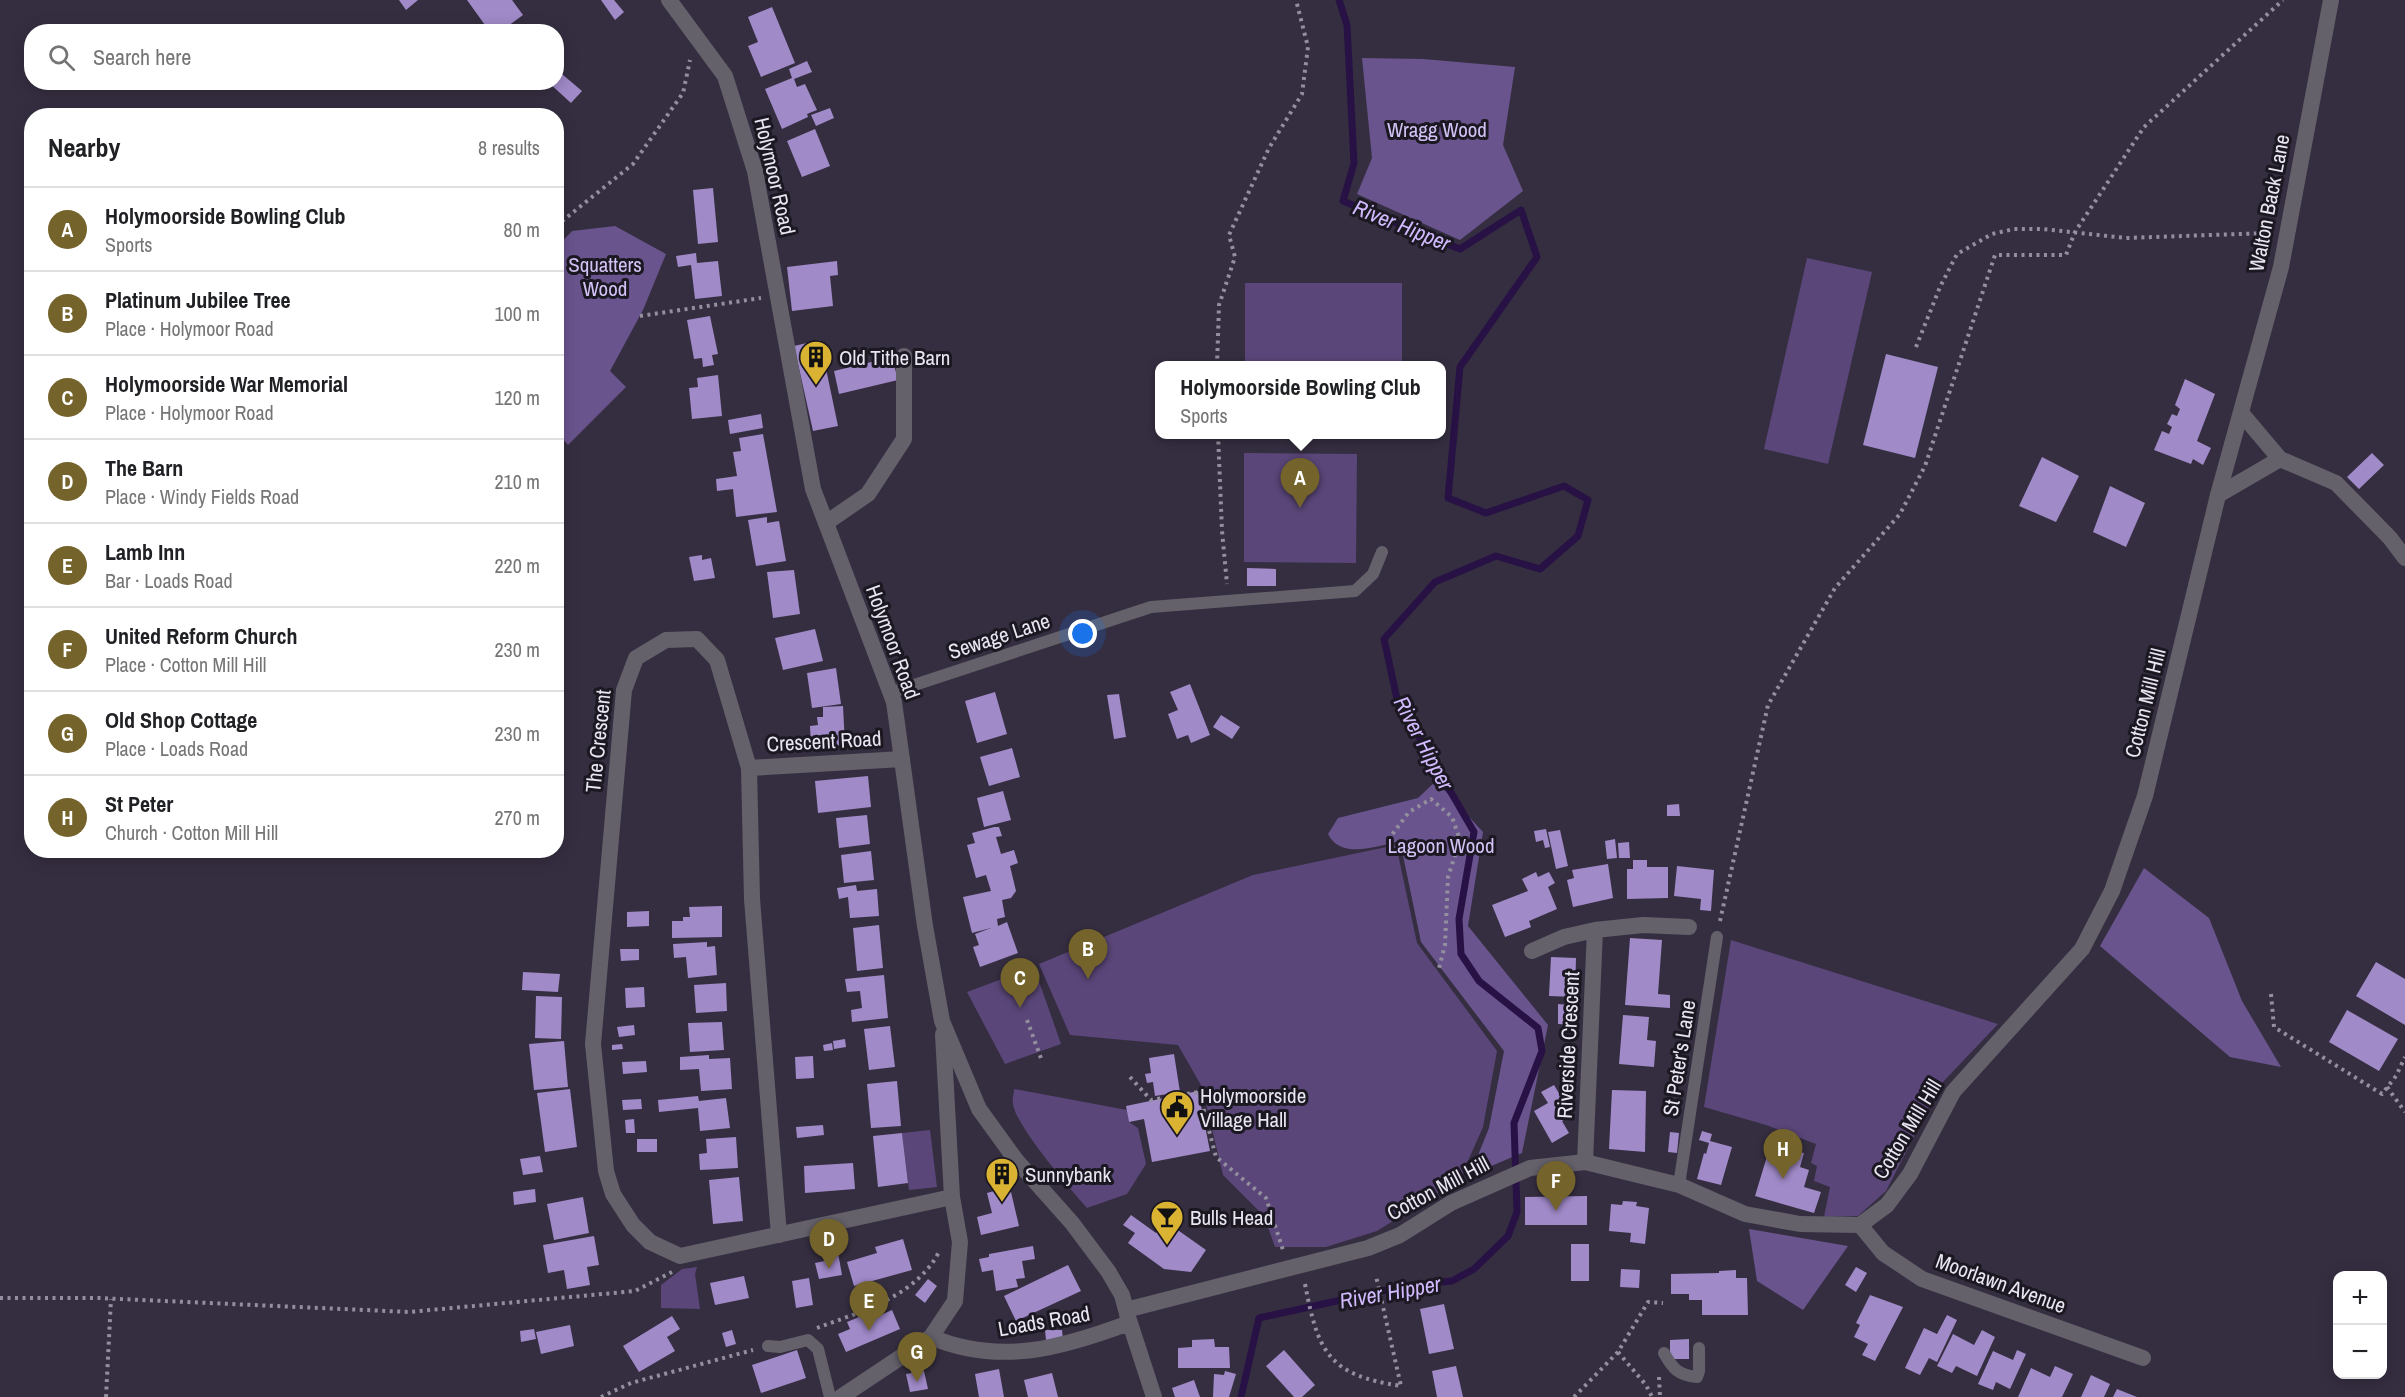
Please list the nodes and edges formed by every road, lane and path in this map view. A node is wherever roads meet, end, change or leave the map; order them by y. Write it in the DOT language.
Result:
graph roads {
  1 [pos="669,0"];
  2 [pos="1296,0"];
  3 [pos="2283,0"];
  4 [pos="2331,0"];
  5 [pos="687,27"];
  6 [pos="564,220"];
  7 [pos="2075,232"];
  8 [pos="2288,233"];
  9 [pos="758,298"];
  10 [pos="640,316"];
  11 [pos="1916,347"];
  12 [pos="904,356"];
  13 [pos="1217,361"];
  14 [pos="2242,414"];
  15 [pos="1218,439"];
  16 [pos="2280,459"];
  17 [pos="2218,495"];
  18 [pos="826,523"];
  19 [pos="1382,552"];
  20 [pos="2405,558"];
  21 [pos="1228,603"];
  22 [pos="890,693"];
  23 [pos="902,759"];
  24 [pos="749,768"];
  25 [pos="1388,840"];
  26 [pos="1689,927"];
  27 [pos="1595,930"];
  28 [pos="1717,937"];
  29 [pos="1532,951"];
  30 [pos="1438,972"];
  31 [pos="2271,994"];
  32 [pos="1027,1020"];
  33 [pos="942,1021"];
  34 [pos="2405,1057"];
  35 [pos="1042,1061"];
  36 [pos="1130,1077"];
  37 [pos="2387,1088"];
  38 [pos="2405,1112"];
  39 [pos="1585,1162"];
  40 [pos="1679,1185"];
  41 [pos="952,1197"];
  42 [pos="1860,1225"];
  43 [pos="779,1234"];
  44 [pos="1368,1248"];
  45 [pos="680,1256"];
  46 [pos="1288,1268"];
  47 [pos="1377,1276"];
  48 [pos="1306,1293"];
  49 [pos="1382,1295"];
  50 [pos="0,1298"];
  51 [pos="111,1299"];
  52 [pos="1663,1303"];
  53 [pos="1128,1317"];
  54 [pos="931,1337"];
  55 [pos="768,1346"];
  56 [pos="1700,1348"];
  57 [pos="1618,1352"];
  58 [pos="1664,1353"];
  59 [pos="2143,1358"];
  60 [pos="106,1397"];
  61 [pos="830,1397"];
  62 [pos="841,1397"];
  63 [pos="1154,1397"];
  64 [pos="1574,1397"];
  65 [pos="1652,1397"];
  1 -- 5 [label="street, Holymoor Road"];
  2 -- 13 [label="path"];
  3 -- 7 [label="path"];
  4 -- 8 [label="street, Walton Back Lane"];
  5 -- 6 [label="path"];
  5 -- 18 [label="street, Holymoor Road"];
  7 -- 8 [label="path"];
  7 -- 11 [label="path"];
  7 -- 28 [label="path"];
  8 -- 14 [label="street, Walton Back Lane"];
  9 -- 10 [label="path"];
  12 -- 18 [label="street"];
  14 -- 16 [label="street"];
  14 -- 17 [label="street, Cotton Mill Hill"];
  15 -- 21 [label="path"];
  16 -- 17 [label="street"];
  16 -- 20 [label="street"];
  17 -- 42 [label="street, Cotton Mill Hill"];
  18 -- 22 [label="street, Holymoor Road"];
  19 -- 21 [label="lane, Sewage Lane"];
  21 -- 22 [label="lane, Sewage Lane"];
  22 -- 23 [label="street, Holymoor Road"];
  23 -- 24 [label="street, Crescent Road"];
  23 -- 33 [label="street, Holymoor Road"];
  24 -- 43 [label="street, The Crescent"];
  24 -- 45 [label="street, The Crescent"];
  25 -- 30 [label="path"];
  26 -- 27 [label="street, Riverside Crescent"];
  27 -- 29 [label="street, Riverside Crescent"];
  27 -- 39 [label="street, Riverside Crescent"];
  28 -- 40 [label="lane, St Peter's Lane"];
  31 -- 37 [label="path"];
  32 -- 35 [label="path"];
  33 -- 41 [label="street"];
  33 -- 53 [label="street, Holymoor Road"];
  34 -- 37 [label="path"];
  36 -- 46 [label="path"];
  37 -- 38 [label="path"];
  39 -- 40 [label="street, Cotton Mill Hill"];
  39 -- 44 [label="street, Cotton Mill Hill"];
  40 -- 42 [label="street, Cotton Mill Hill"];
  41 -- 43 [label="street"];
  41 -- 54 [label="street"];
  42 -- 59 [label="street, Moorlawn Avenue"];
  43 -- 45 [label="street"];
  44 -- 46 [label="street, Cotton Mill Hill"];
  44 -- 49 [label="path"];
  45 -- 51 [label="path"];
  46 -- 53 [label="street, Cotton Mill Hill"];
  47 -- 49 [label="path"];
  48 -- 49 [label="path"];
  50 -- 51 [label="path"];
  51 -- 60 [label="path"];
  52 -- 57 [label="path"];
  53 -- 54 [label="street, Loads Road"];
  53 -- 63 [label="street, Holymoor Road"];
  54 -- 62 [label="street"];
  55 -- 61 [label="lane"];
  56 -- 58 [label="lane"];
  57 -- 64 [label="path"];
  57 -- 65 [label="path"];
}
